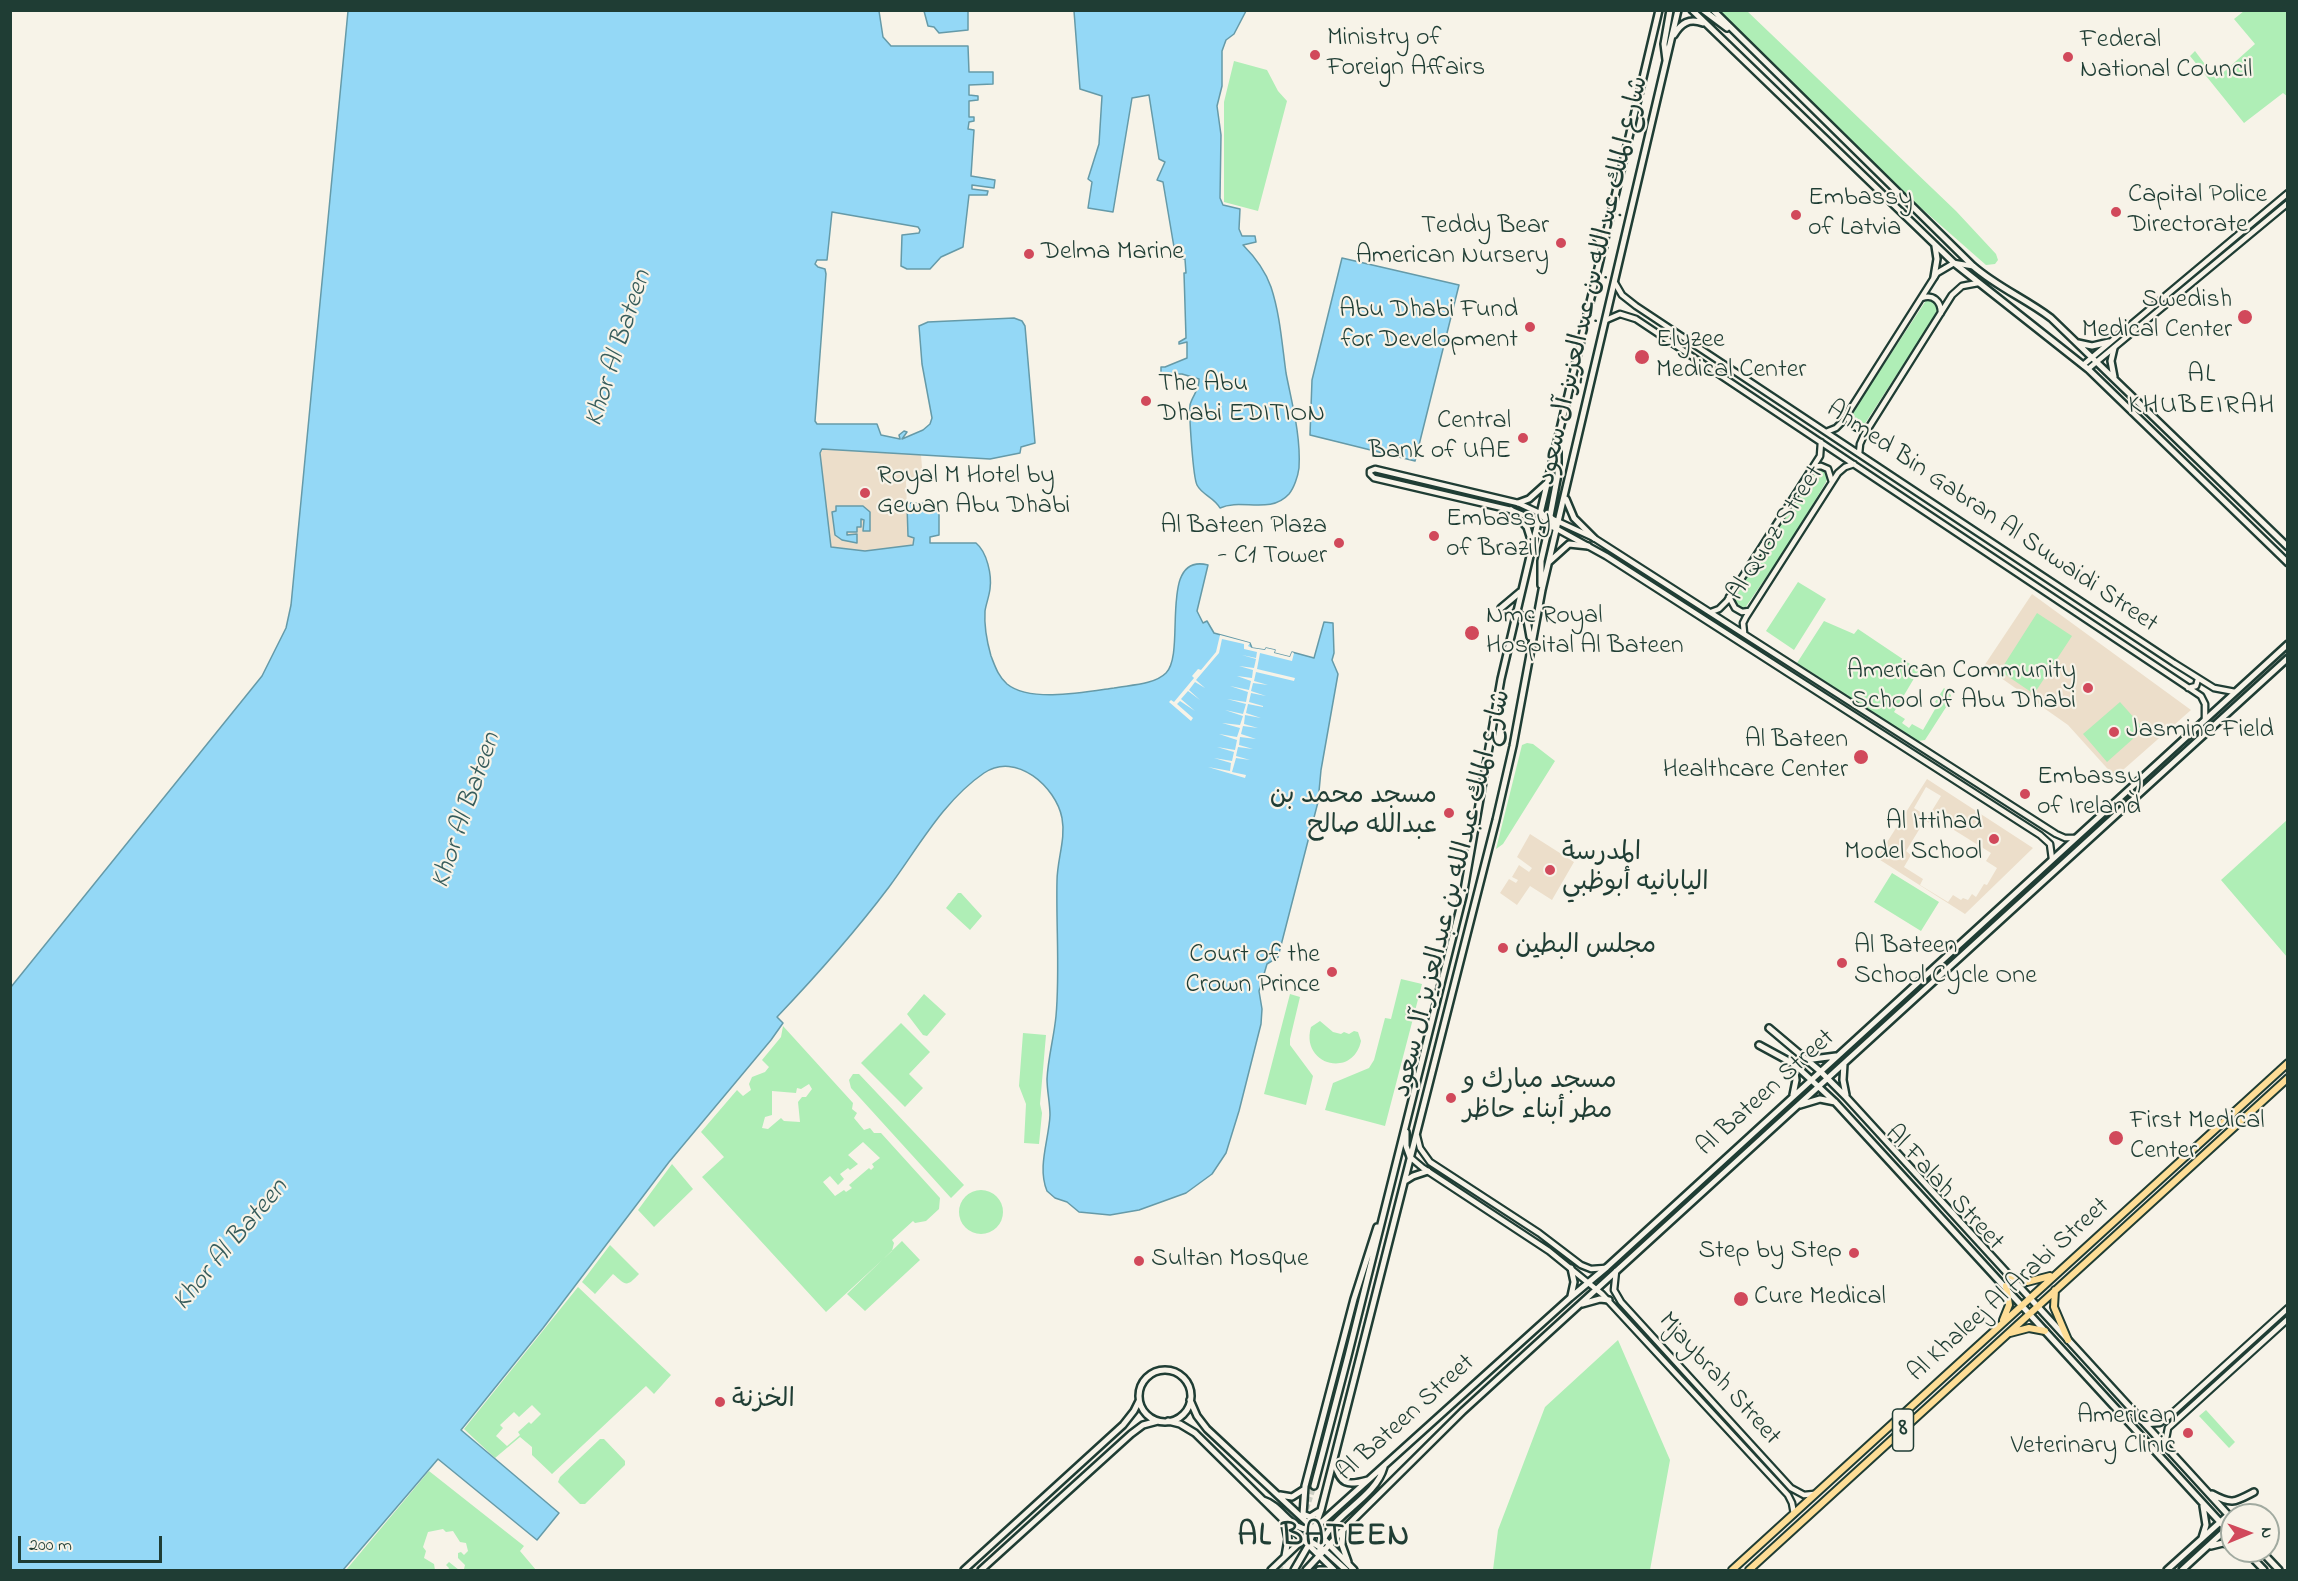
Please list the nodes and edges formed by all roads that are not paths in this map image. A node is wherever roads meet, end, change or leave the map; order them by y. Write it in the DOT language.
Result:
graph roads {
  1 [pos="1659,10"];
  2 [pos="1670,10"];
  3 [pos="1678,10"];
  4 [pos="1692,10"];
  5 [pos="1703,10"];
  6 [pos="1713,10"];
  7 [pos="1707,24"];
  8 [pos="1732,29"];
  9 [pos="1671,41"];
  10 [pos="1666,62"];
  11 [pos="2288,193"];
  12 [pos="2288,203"];
  13 [pos="1597,238"];
  14 [pos="1934,245"];
  15 [pos="1604,247"];
  16 [pos="1954,263"];
  17 [pos="1973,266"];
  18 [pos="1934,277"];
  19 [pos="1615,283"];
  20 [pos="1978,283"];
  21 [pos="1920,299"];
  22 [pos="1941,313"];
  23 [pos="1606,320"];
  24 [pos="2075,341"];
  25 [pos="2109,342"];
  26 [pos="2114,348"];
  27 [pos="2091,357"];
  28 [pos="2097,362"];
  29 [pos="2083,365"];
  30 [pos="2088,369"];
  31 [pos="2116,381"];
  32 [pos="1848,413"];
  33 [pos="1869,427"];
  34 [pos="1826,432"];
  35 [pos="1821,442"];
  36 [pos="1558,446"];
  37 [pos="1859,454"];
  38 [pos="1854,464"];
  39 [pos="1813,467"];
  40 [pos="1549,481"];
  41 [pos="1832,482"];
  42 [pos="1566,493"];
  43 [pos="1924,497"];
  44 [pos="1518,503"];
  45 [pos="1917,506"];
  46 [pos="1510,510"];
  47 [pos="1541,512"];
  48 [pos="1947,513"];
  49 [pos="1550,516"];
  50 [pos="1559,520"];
  51 [pos="1539,522"];
  52 [pos="1941,522"];
  53 [pos="1549,526"];
  54 [pos="1557,529"];
  55 [pos="1594,538"];
  56 [pos="1588,546"];
  57 [pos="2288,547"];
  58 [pos="1532,549"];
  59 [pos="1748,554"];
  60 [pos="1755,557"];
  61 [pos="1548,563"];
  62 [pos="2288,563"];
  63 [pos="2050,581"];
  64 [pos="1542,590"];
  65 [pos="2044,590"];
  66 [pos="1521,591"];
  67 [pos="1730,597"];
  68 [pos="1501,608"];
  69 [pos="1749,611"];
  70 [pos="1516,612"];
  71 [pos="1711,612"];
  72 [pos="1744,633"];
  73 [pos="1531,642"];
  74 [pos="2288,644"];
  75 [pos="2288,658"];
  76 [pos="1792,664"];
  77 [pos="1786,672"];
  78 [pos="2198,679"];
  79 [pos="1816,680"];
  80 [pos="1811,688"];
  81 [pos="2188,688"];
  82 [pos="2235,692"];
  83 [pos="2205,719"];
  84 [pos="2046,828"];
  85 [pos="2040,835"];
  86 [pos="2075,838"];
  87 [pos="2052,859"];
  88 [pos="1768,1028"];
  89 [pos="1759,1045"];
  90 [pos="1839,1055"];
  91 [pos="1805,1060"];
  92 [pos="2288,1063"];
  93 [pos="1794,1064"];
  94 [pos="1844,1064"];
  95 [pos="1820,1071"];
  96 [pos="2288,1078"];
  97 [pos="1812,1079"];
  98 [pos="1827,1079"];
  99 [pos="1819,1086"];
  100 [pos="1793,1095"];
  101 [pos="1846,1097"];
  102 [pos="1835,1102"];
  103 [pos="1796,1106"];
  104 [pos="1407,1121"];
  105 [pos="1416,1132"];
  106 [pos="1410,1157"];
  107 [pos="1428,1172"];
  108 [pos="1403,1182"];
  109 [pos="1385,1209"];
  110 [pos="1504,1210"];
  111 [pos="1494,1214"];
  112 [pos="1576,1261"];
  113 [pos="1571,1267"];
  114 [pos="1607,1267"];
  115 [pos="1616,1271"];
  116 [pos="2056,1273"];
  117 [pos="2011,1276"];
  118 [pos="1589,1282"];
  119 [pos="2006,1286"];
  120 [pos="1597,1289"];
  121 [pos="2056,1289"];
  122 [pos="1570,1298"];
  123 [pos="2030,1298"];
  124 [pos="1609,1300"];
  125 [pos="1580,1304"];
  126 [pos="2022,1305"];
  127 [pos="2037,1306"];
  128 [pos="2288,1308"];
  129 [pos="2029,1313"];
  130 [pos="2288,1319"];
  131 [pos="2000,1326"];
  132 [pos="2045,1331"];
  133 [pos="2263,1331"];
  134 [pos="2007,1334"];
  135 [pos="2268,1336"];
  136 [pos="2068,1340"];
  137 [pos="2255,1348"];
  138 [pos="2260,1353"];
  139 [pos="1190,1400"];
  140 [pos="1139,1401"];
  141 [pos="1158,1421"];
  142 [pos="1168,1421"];
  143 [pos="2146,1424"];
  144 [pos="2165,1444"];
  145 [pos="1333,1461"];
  146 [pos="1385,1466"];
  147 [pos="1370,1480"];
  148 [pos="1305,1486"];
  149 [pos="1314,1486"];
  150 [pos="2254,1492"];
  151 [pos="1275,1493"];
  152 [pos="2210,1493"];
  153 [pos="1816,1494"];
  154 [pos="1262,1499"];
  155 [pos="2201,1502"];
  156 [pos="2220,1505"];
  157 [pos="1321,1510"];
  158 [pos="1794,1514"];
  159 [pos="1282,1521"];
  160 [pos="2220,1522"];
  161 [pos="1314,1528"];
  162 [pos="1344,1529"];
  163 [pos="2220,1535"];
  164 [pos="1303,1540"];
  165 [pos="2201,1540"];
  166 [pos="1309,1544"];
  167 [pos="2220,1544"];
  168 [pos="1322,1545"];
  169 [pos="1329,1545"];
  170 [pos="2207,1548"];
  171 [pos="1319,1556"];
  172 [pos="1284,1559"];
  173 [pos="1350,1569"];
  174 [pos="963,1570"];
  175 [pos="981,1570"];
  176 [pos="1271,1570"];
  177 [pos="1294,1570"];
  178 [pos="1306,1570"];
  179 [pos="1319,1570"];
  180 [pos="1327,1570"];
  181 [pos="1334,1570"];
  182 [pos="1732,1570"];
  183 [pos="1749,1570"];
  184 [pos="2167,1570"];
  185 [pos="2182,1570"];
  1 -- 15 [label="main road, شارع الملك عبدالله بن عبدالعزيز آل سعود"];
  2 -- 10 [label="main road"];
  3 -- 9 [label="main road, شارع الملك عبدالله بن عبدالعزيز آل سعود"];
  4 -- 7 [label="main road"];
  5 -- 8 [label="main road"];
  6 -- 8 [label="main road"];
  7 -- 9 [label="main road"];
  7 -- 14 [label="main road"];
  8 -- 17 [label="main road"];
  9 -- 10 [label="main road, شارع الملك عبدالله بن عبدالعزيز آل سعود"];
  10 -- 19 [label="main road, شارع الملك عبدالله بن عبدالعزيز آل سعود"];
  11 -- 25 [label="street"];
  12 -- 26 [label="street"];
  13 -- 15 [label="main road"];
  14 -- 16 [label="main road"];
  14 -- 18 [label="main road"];
  15 -- 36 [label="main road, شارع الملك عبدالله بن عبدالعزيز آل سعود"];
  16 -- 17 [label="street"];
  16 -- 18 [label="street"];
  16 -- 20 [label="main road"];
  17 -- 24 [label="main road"];
  18 -- 21 [label="street"];
  19 -- 23 [label="main road, شارع الملك عبدالله بن عبدالعزيز آل سعود"];
  19 -- 34 [label="street, Ahmed Bin Gabran Al Suwaidi Street"];
  20 -- 22 [label="street"];
  20 -- 29 [label="main road"];
  21 -- 22 [label="street"];
  21 -- 32 [label="street"];
  22 -- 33 [label="street"];
  23 -- 35 [label="street, Ahmed Bin Gabran Al Suwaidi Street"];
  23 -- 42 [label="main road, شارع الملك عبدالله بن عبدالعزيز آل سعود"];
  24 -- 25 [label="main road"];
  24 -- 27 [label="main road"];
  25 -- 27 [label="street"];
  26 -- 28 [label="street"];
  26 -- 31 [label="main road"];
  27 -- 28 [label="main road"];
  27 -- 29 [label="street"];
  28 -- 30 [label="street"];
  28 -- 31 [label="main road"];
  29 -- 30 [label="main road"];
  30 -- 62 [label="main road"];
  31 -- 57 [label="main road"];
  32 -- 33 [label="street"];
  32 -- 34 [label="street"];
  33 -- 37 [label="street"];
  34 -- 37 [label="street, Ahmed Bin Gabran Al Suwaidi Street"];
  35 -- 38 [label="street, Ahmed Bin Gabran Al Suwaidi Street"];
  35 -- 39 [label="street, Al Quoz Street"];
  36 -- 40 [label="main road, شارع الملك عبدالله بن عبدالعزيز آل سعود"];
  36 -- 49 [label="main road"];
  37 -- 43 [label="street, Ahmed Bin Gabran Al Suwaidi Street"];
  38 -- 41 [label="street, Al Quoz Street"];
  38 -- 45 [label="street, Ahmed Bin Gabran Al Suwaidi Street"];
  39 -- 41 [label="street"];
  39 -- 60 [label="street, Al Quoz Street"];
  40 -- 44 [label="main road"];
  40 -- 47 [label="main road, شارع الملك عبدالله بن عبدالعزيز آل سعود"];
  41 -- 69 [label="street, Al Quoz Street"];
  42 -- 50 [label="main road, شارع الملك عبدالله بن عبدالعزيز آل سعود"];
  42 -- 55 [label="main road"];
  43 -- 45 [label="street"];
  43 -- 48 [label="street, Ahmed Bin Gabran Al Suwaidi Street"];
  44 -- 46 [label="street"];
  44 -- 47 [label="street"];
  45 -- 52 [label="street, Ahmed Bin Gabran Al Suwaidi Street"];
  46 -- 51 [label="street"];
  46 -- 58 [label="main road"];
  47 -- 49 [label="street"];
  47 -- 51 [label="main road, شارع الملك عبدالله بن عبدالعزيز آل سعود"];
  47 -- 53 [label="main road"];
  48 -- 52 [label="street"];
  48 -- 63 [label="street, Ahmed Bin Gabran Al Suwaidi Street"];
  49 -- 50 [label="street"];
  49 -- 54 [label="main road"];
  50 -- 54 [label="main road, شارع الملك عبدالله بن عبدالعزيز آل سعود"];
  50 -- 55 [label="street"];
  51 -- 53 [label="street"];
  51 -- 58 [label="main road, شارع الملك عبدالله بن عبدالعزيز آل سعود"];
  52 -- 65 [label="street, Ahmed Bin Gabran Al Suwaidi Street"];
  53 -- 54 [label="street"];
  53 -- 64 [label="main road"];
  54 -- 56 [label="street"];
  54 -- 61 [label="main road, شارع الملك عبدالله بن عبدالعزيز آل سعود"];
  55 -- 71 [label="street"];
  56 -- 61 [label="main road"];
  56 -- 77 [label="street"];
  58 -- 66 [label="main road, شارع الملك عبدالله بن عبدالعزيز آل سعود"];
  59 -- 60 [label="street"];
  60 -- 67 [label="street, Al Quoz Street"];
  61 -- 64 [label="main road, شارع الملك عبدالله بن عبدالعزيز آل سعود"];
  63 -- 65 [label="street"];
  63 -- 78 [label="street, Ahmed Bin Gabran Al Suwaidi Street"];
  64 -- 73 [label="main road, شارع الملك عبدالله بن عبدالعزيز آل سعود"];
  65 -- 81 [label="street, Ahmed Bin Gabran Al Suwaidi Street"];
  66 -- 68 [label="main road"];
  66 -- 70 [label="main road, شارع الملك عبدالله بن عبدالعزيز آل سعود"];
  67 -- 69 [label="street"];
  67 -- 71 [label="street, Al Quoz Street"];
  69 -- 72 [label="street, Al Quoz Street"];
  70 -- 73 [label="main road"];
  70 -- 104 [label="main road, شارع الملك عبدالله بن عبدالعزيز آل سعود"];
  71 -- 72 [label="street"];
  72 -- 76 [label="street"];
  73 -- 105 [label="main road, شارع الملك عبدالله بن عبدالعزيز آل سعود"];
  74 -- 82 [label="main road, Al Bateen Street"];
  75 -- 94 [label="main road, Al Bateen Street"];
  76 -- 77 [label="street"];
  76 -- 79 [label="street"];
  77 -- 80 [label="street"];
  78 -- 81 [label="street"];
  78 -- 82 [label="street, Ahmed Bin Gabran Al Suwaidi Street"];
  79 -- 80 [label="street"];
  79 -- 84 [label="street"];
  80 -- 85 [label="street"];
  81 -- 83 [label="street, Ahmed Bin Gabran Al Suwaidi Street"];
  82 -- 83 [label="main road, Al Bateen Street"];
  83 -- 86 [label="main road, Al Bateen Street"];
  84 -- 85 [label="street"];
  84 -- 86 [label="street"];
  85 -- 87 [label="street"];
  86 -- 87 [label="main road, Al Bateen Street"];
  87 -- 90 [label="main road, Al Bateen Street"];
  88 -- 91 [label="main road, Al Falah Street"];
  89 -- 93 [label="main road, Al Falah Street"];
  90 -- 91 [label="main road"];
  90 -- 95 [label="main road, Al Bateen Street"];
  91 -- 95 [label="main road, Al Falah Street"];
  92 -- 116 [label="highway, Al Khaleej Al Arabi Street / 8"];
  93 -- 97 [label="main road, Al Falah Street"];
  93 -- 100 [label="main road"];
  94 -- 98 [label="main road, Al Bateen Street"];
  94 -- 101 [label="main road"];
  95 -- 97 [label="main road, Al Bateen Street"];
  95 -- 98 [label="main road, Al Falah Street"];
  96 -- 121 [label="highway, Al Khaleej Al Arabi Street / 8"];
  97 -- 99 [label="main road, Al Falah Street"];
  97 -- 100 [label="main road, Al Bateen Street"];
  98 -- 99 [label="main road, Al Bateen Street"];
  98 -- 101 [label="main road, Al Falah Street"];
  99 -- 102 [label="main road, Al Falah Street"];
  99 -- 103 [label="main road, Al Bateen Street"];
  100 -- 114 [label="main road, Al Bateen Street"];
  101 -- 117 [label="main road, Al Falah Street"];
  102 -- 103 [label="main road"];
  102 -- 119 [label="main road, Al Falah Street"];
  103 -- 115 [label="main road, Al Bateen Street"];
  104 -- 106 [label="main road"];
  104 -- 109 [label="main road, شارع الملك عبدالله بن عبدالعزيز آل سعود"];
  105 -- 106 [label="main road, شارع الملك عبدالله بن عبدالعزيز آل سعود"];
  105 -- 110 [label="street"];
  106 -- 107 [label="street, Mjaybrah Street"];
  106 -- 108 [label="main road, شارع الملك عبدالله بن عبدالعزيز آل سعود"];
  107 -- 108 [label="main road"];
  107 -- 111 [label="street, Mjaybrah Street"];
  108 -- 145 [label="main road, شارع الملك عبدالله بن عبدالعزيز آل سعود"];
  109 -- 148 [label="main road"];
  109 -- 149 [label="main road, شارع الملك عبدالله بن عبدالعزيز آل سعود"];
  110 -- 111 [label="street"];
  110 -- 112 [label="street"];
  111 -- 113 [label="street, Mjaybrah Street"];
  112 -- 113 [label="street"];
  112 -- 114 [label="street"];
  113 -- 118 [label="street, Mjaybrah Street"];
  113 -- 122 [label="main road"];
  114 -- 118 [label="main road, Al Bateen Street"];
  115 -- 120 [label="main road, Al Bateen Street"];
  115 -- 153 [label="street, Mjaybrah Street"];
  116 -- 117 [label="highway"];
  116 -- 123 [label="highway, Al Khaleej Al Arabi Street / 8"];
  117 -- 123 [label="main road, Al Falah Street"];
  118 -- 120 [label="street, Mjaybrah Street"];
  118 -- 122 [label="main road, Al Bateen Street"];
  119 -- 126 [label="main road, Al Falah Street"];
  119 -- 131 [label="highway"];
  120 -- 124 [label="street, Mjaybrah Street"];
  120 -- 125 [label="main road, Al Bateen Street"];
  121 -- 127 [label="highway, Al Khaleej Al Arabi Street / 8"];
  121 -- 136 [label="highway"];
  122 -- 146 [label="main road, Al Bateen Street"];
  123 -- 126 [label="highway, Al Khaleej Al Arabi Street / 8"];
  123 -- 127 [label="main road, Al Falah Street"];
  124 -- 125 [label="main road"];
  124 -- 158 [label="street, Mjaybrah Street"];
  125 -- 162 [label="main road, Al Bateen Street"];
  126 -- 129 [label="main road, Al Falah Street"];
  126 -- 131 [label="highway, Al Khaleej Al Arabi Street / 8"];
  127 -- 129 [label="highway, Al Khaleej Al Arabi Street / 8"];
  127 -- 136 [label="main road, Al Falah Street"];
  128 -- 133 [label="street"];
  129 -- 132 [label="main road, Al Falah Street"];
  129 -- 134 [label="highway, Al Khaleej Al Arabi Street / 8"];
  130 -- 135 [label="street"];
  131 -- 153 [label="highway, Al Khaleej Al Arabi Street / 8"];
  132 -- 134 [label="highway"];
  132 -- 155 [label="main road, Al Falah Street"];
  133 -- 135 [label="street"];
  133 -- 143 [label="street"];
  134 -- 183 [label="highway, Al Khaleej Al Arabi Street / 8"];
  135 -- 137 [label="street"];
  136 -- 143 [label="main road, Al Falah Street"];
  137 -- 138 [label="street"];
  137 -- 144 [label="street"];
  139 -- 140 [label="main road"];
  139 -- 142 [label="main road"];
  139 -- 151 [label="main road"];
  140 -- 141 [label="main road"];
  140 -- 174 [label="main road"];
  141 -- 142 [label="main road"];
  141 -- 175 [label="main road"];
  142 -- 154 [label="main road"];
  143 -- 144 [label="main road, Al Falah Street"];
  144 -- 152 [label="main road, Al Falah Street"];
  145 -- 147 [label="main road"];
  145 -- 157 [label="main road, شارع الملك عبدالله بن عبدالعزيز آل سعود"];
  146 -- 147 [label="main road, Al Bateen Street"];
  146 -- 168 [label="main road"];
  147 -- 161 [label="main road, Al Bateen Street"];
  148 -- 151 [label="main road"];
  148 -- 157 [label="main road"];
  150 -- 152 [label="main road"];
  151 -- 161 [label="main road"];
  152 -- 156 [label="main road, Al Falah Street"];
  153 -- 158 [label="highway, Al Khaleej Al Arabi Street / 8"];
  154 -- 159 [label="main road"];
  154 -- 161 [label="main road"];
  155 -- 160 [label="main road, Al Falah Street"];
  155 -- 165 [label="main road"];
  157 -- 161 [label="main road, شارع الملك عبدالله بن عبدالعزيز آل سعود"];
  158 -- 182 [label="highway, Al Khaleej Al Arabi Street / 8"];
  159 -- 164 [label="main road"];
  159 -- 172 [label="main road"];
  160 -- 165 [label="main road"];
  161 -- 164 [label="main road, Al Bateen Street"];
  161 -- 166 [label="main road, شارع الملك عبدالله بن عبدالعزيز آل سعود"];
  161 -- 168 [label="main road"];
  162 -- 169 [label="main road, Al Bateen Street"];
  162 -- 173 [label="main road"];
  163 -- 170 [label="main road"];
  164 -- 166 [label="main road"];
  164 -- 172 [label="main road, Al Bateen Street"];
  165 -- 184 [label="main road"];
  166 -- 168 [label="main road"];
  166 -- 171 [label="main road"];
  166 -- 177 [label="main road, شارع الملك عبدالله بن عبدالعزيز آل سعود"];
  167 -- 170 [label="main road"];
  168 -- 169 [label="main road"];
  168 -- 169 [label="main road, Al Bateen Street"];
  168 -- 171 [label="main road, Al Bateen Street"];
  168 -- 173 [label="main road"];
  169 -- 173 [label="main road"];
  170 -- 185 [label="main road"];
  171 -- 178 [label="main road, Al Bateen Street"];
  171 -- 181 [label="main road"];
  172 -- 176 [label="main road, Al Bateen Street"];
  179 -- 180 [label="main road"];
}
